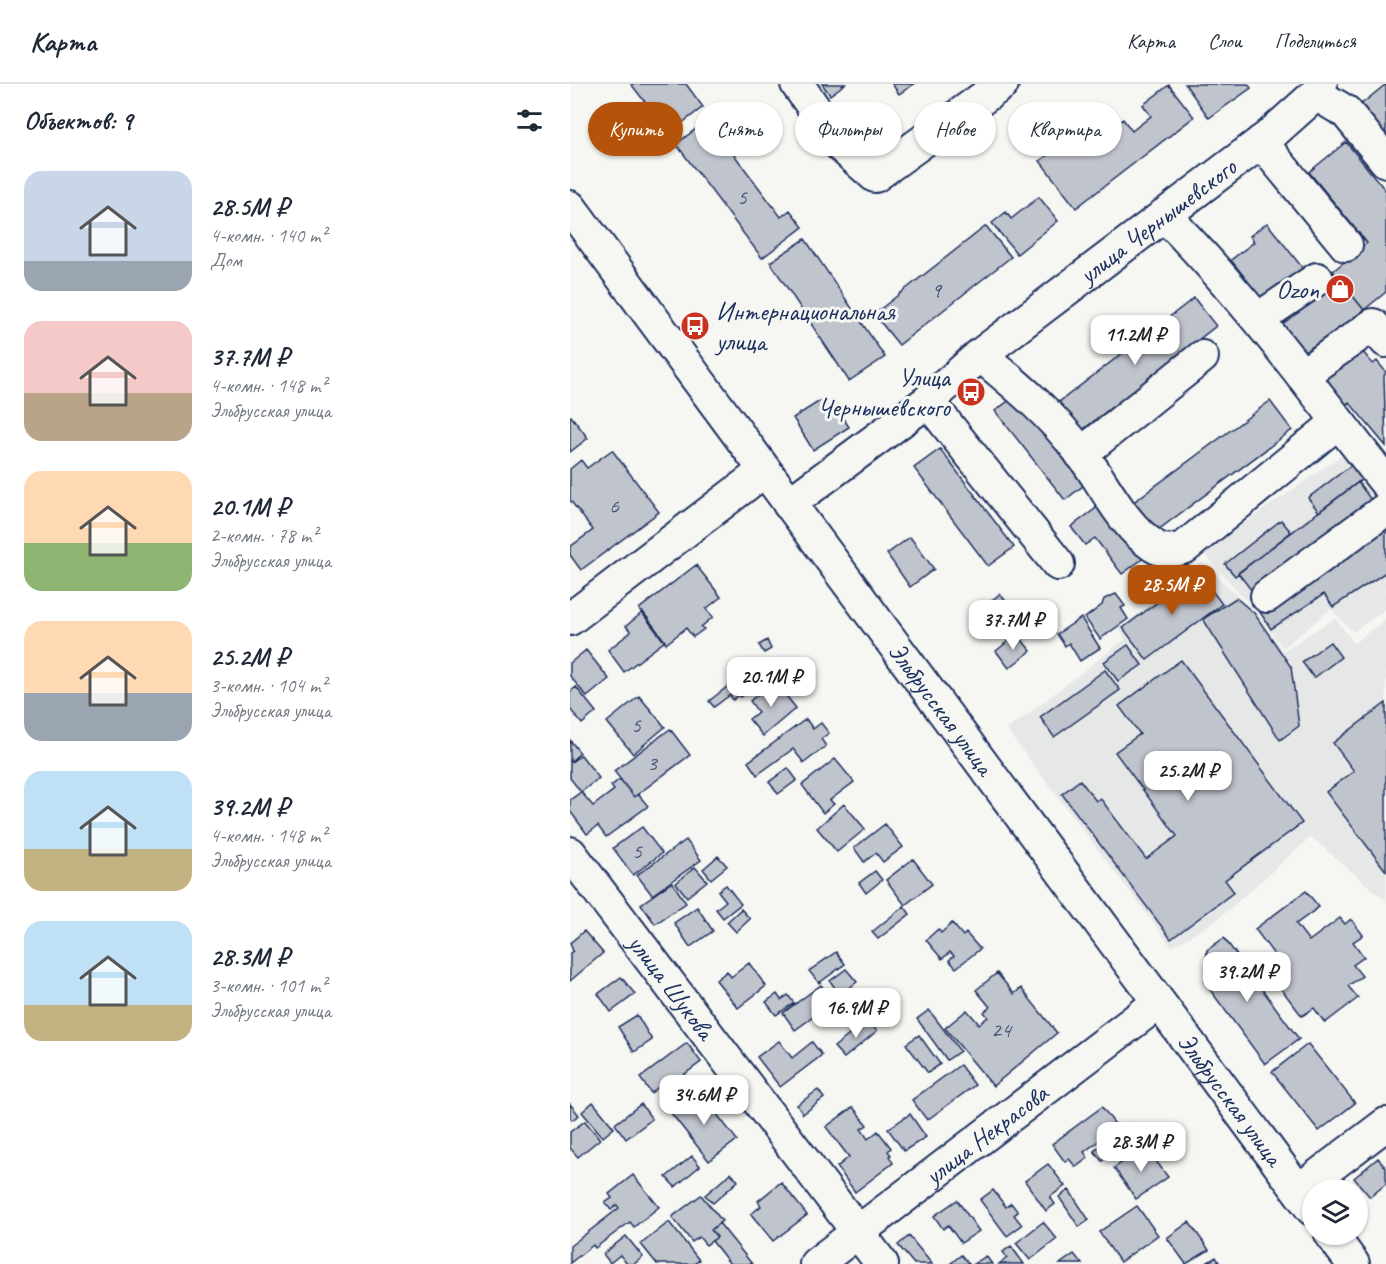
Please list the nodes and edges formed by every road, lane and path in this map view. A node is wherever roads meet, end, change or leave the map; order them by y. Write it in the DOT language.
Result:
graph roads {
  1 [pos="797,84"];
  2 [pos="1002,84"];
  3 [pos="1319,89"];
  4 [pos="1260,142"];
  5 [pos="1386,161"];
  6 [pos="570,207"];
  7 [pos="1164,215"];
  8 [pos="1346,245"];
  9 [pos="1317,279"];
  10 [pos="1258,319"];
  11 [pos="1386,341"];
  12 [pos="980,355"];
  13 [pos="1202,357"];
  14 [pos="1302,375"];
  15 [pos="928,401"];
  16 [pos="1338,422"];
  17 [pos="1081,453"];
  18 [pos="764,471"];
  19 [pos="1386,483"];
  20 [pos="789,504"];
  21 [pos="1386,509"];
  22 [pos="1058,564"];
  23 [pos="1267,596"];
  24 [pos="570,619"];
  25 [pos="570,853"];
  26 [pos="1158,1003"];
  27 [pos="1386,1124"];
  28 [pos="1327,1179"];
  29 [pos="1302,1194"];
  30 [pos="857,1232"];
  31 [pos="1340,1245"];
  32 [pos="816,1264"];
  33 [pos="882,1264"];
  34 [pos="1353,1264"];
  1 -- 2 [label="street"];
  3 -- 4 [label="street, улица Чернышевского"];
  3 -- 5 [label="street"];
  4 -- 7 [label="street, улица Чернышевского"];
  4 -- 8 [label="street"];
  6 -- 18 [label="street, Эльбрусская улица"];
  7 -- 10 [label="street"];
  7 -- 12 [label="street, улица Чернышевского"];
  9 -- 10 [label="street"];
  10 -- 14 [label="street"];
  11 -- 14 [label="street"];
  12 -- 15 [label="street, улица Чернышевского"];
  12 -- 17 [label="street"];
  13 -- 17 [label="street"];
  14 -- 16 [label="street"];
  15 -- 20 [label="street, улица Чернышевского"];
  15 -- 22 [label="street"];
  16 -- 17 [label="street"];
  16 -- 19 [label="street"];
  18 -- 20 [label="street, Эльбрусская улица"];
  18 -- 24 [label="street"];
  20 -- 26 [label="street, Эльбрусская улица"];
  21 -- 23 [label="street"];
  25 -- 30 [label="street, улица Шукова"];
  26 -- 29 [label="street, Эльбрусская улица"];
  26 -- 30 [label="street, улица Некрасова"];
  27 -- 28 [label="street"];
  30 -- 32 [label="street, улица Некрасова"];
  30 -- 33 [label="street, улица Шукова"];
  31 -- 34 [label="street"];
}
